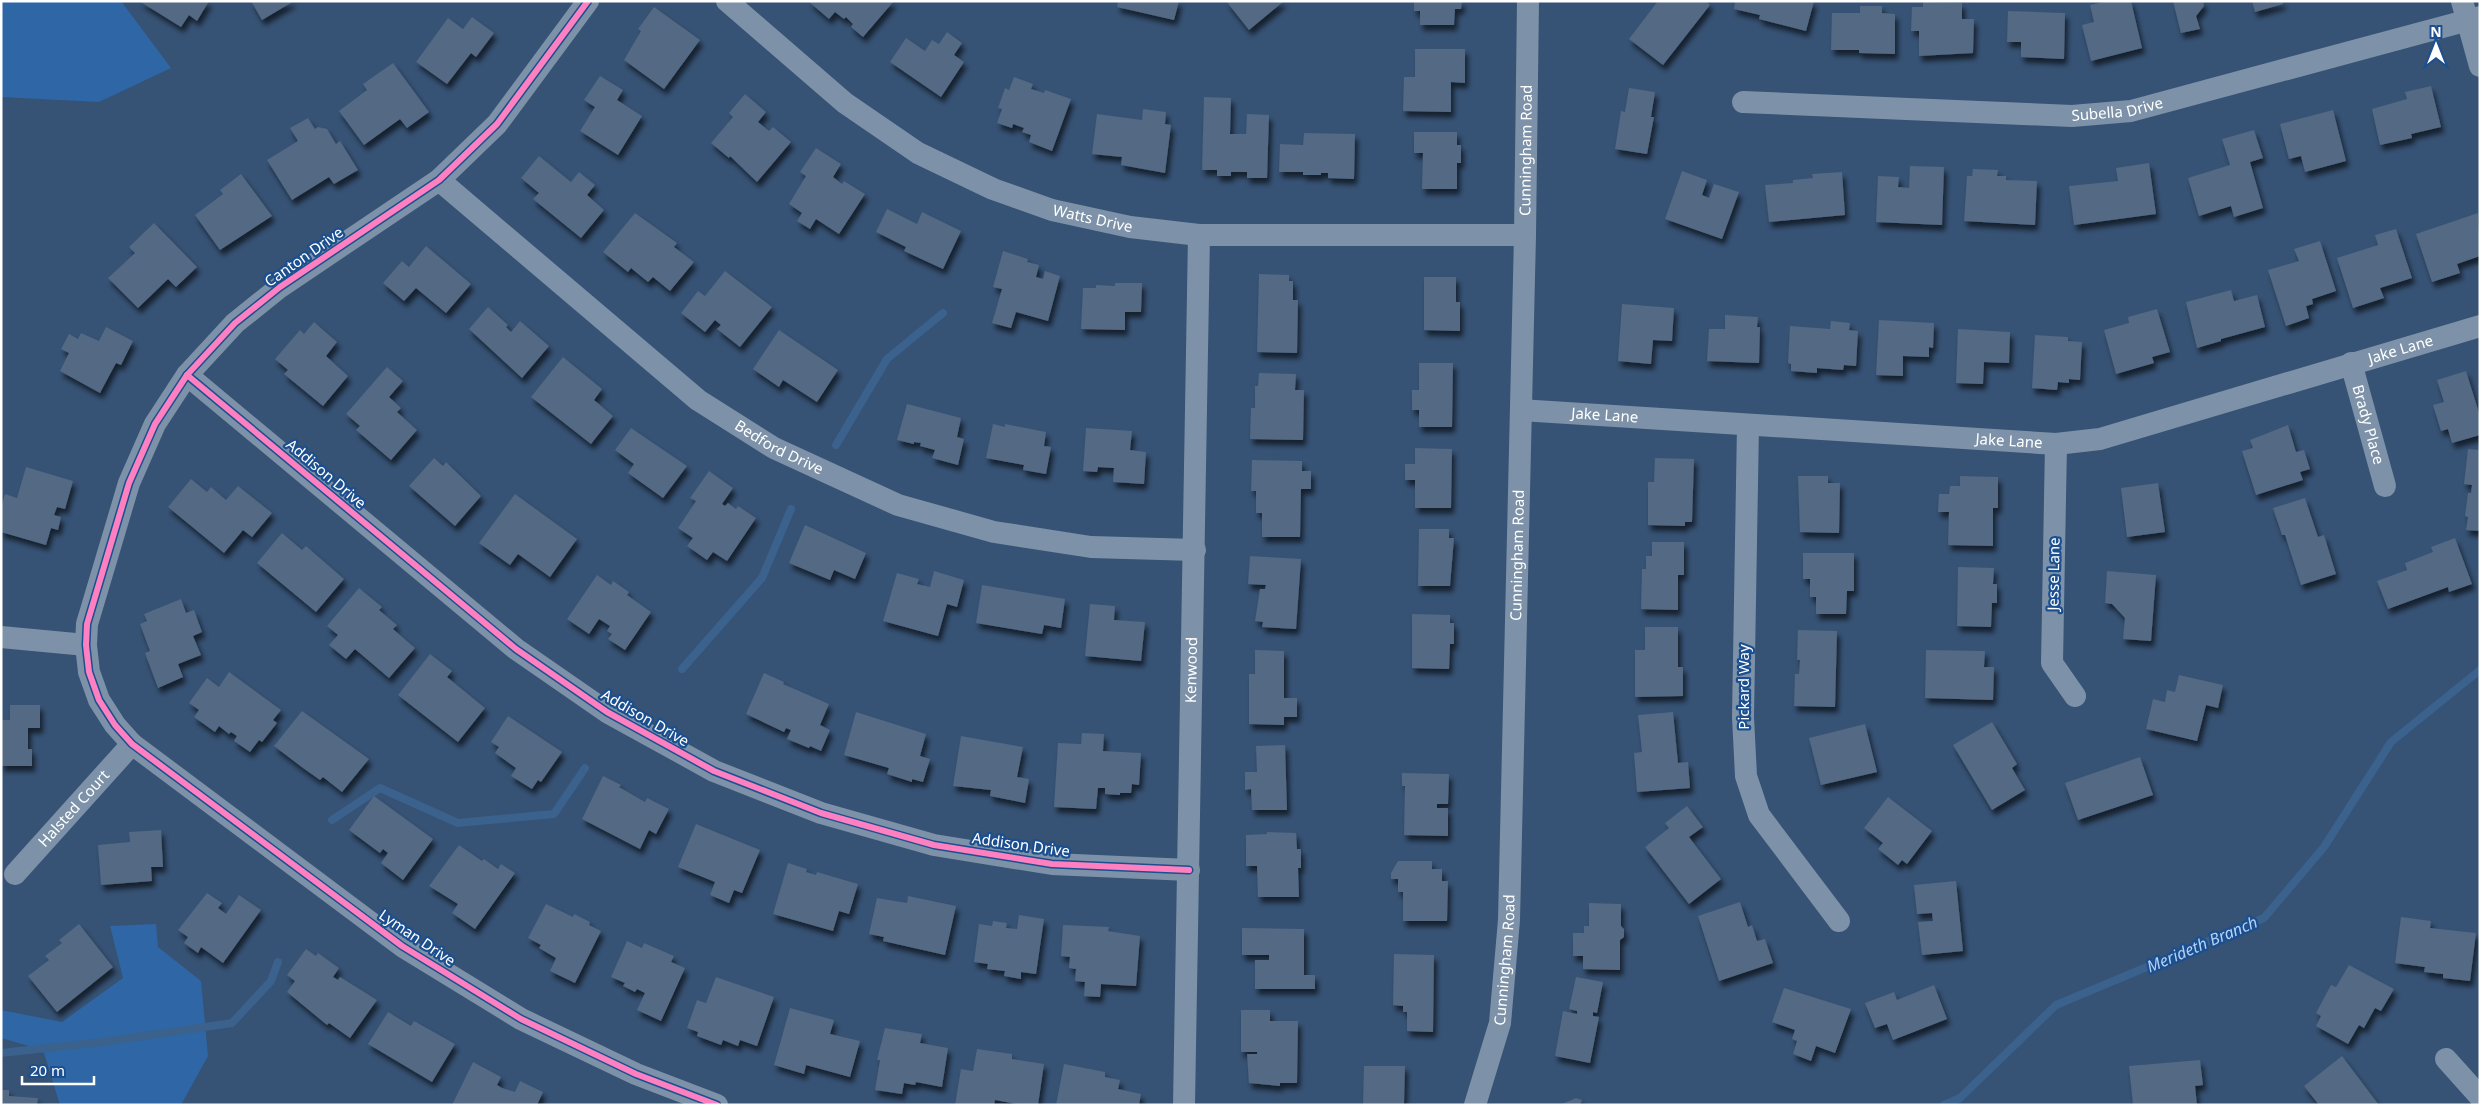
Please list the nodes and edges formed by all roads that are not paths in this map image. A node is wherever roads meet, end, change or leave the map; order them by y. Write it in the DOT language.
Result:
graph roads {
  1 [pos="588,1"];
  2 [pos="727,1"];
  3 [pos="1528,1"];
  4 [pos="2470,13"];
  5 [pos="2480,66"];
  6 [pos="1743,102"];
  7 [pos="439,180"];
  8 [pos="1525,234"];
  9 [pos="1199,235"];
  10 [pos="2480,326"];
  11 [pos="2351,364"];
  12 [pos="187,375"];
  13 [pos="1521,410"];
  14 [pos="1748,425"];
  15 [pos="2056,444"];
  16 [pos="2386,486"];
  17 [pos="1195,550"];
  18 [pos="1,636"];
  19 [pos="86,645"];
  20 [pos="2074,696"];
  21 [pos="132,744"];
  22 [pos="1189,870"];
  23 [pos="15,874"];
  24 [pos="1839,921"];
  25 [pos="2446,1059"];
  26 [pos="2480,1097"];
  27 [pos="709,1104"];
  28 [pos="1184,1105"];
  29 [pos="1475,1105"];
  1 -- 7 [label="street, Canton Drive"];
  2 -- 9 [label="street, Watts Drive"];
  3 -- 8 [label="street, Cunningham Road"];
  4 -- 5 [label="street"];
  4 -- 6 [label="street, Subella Drive"];
  7 -- 12 [label="street, Canton Drive"];
  7 -- 17 [label="street, Bedford Drive"];
  8 -- 9 [label="street, Watts Drive"];
  8 -- 13 [label="street, Cunningham Road"];
  9 -- 17 [label="street, Kenwood"];
  10 -- 11 [label="street, Jake Lane"];
  11 -- 15 [label="street, Jake Lane"];
  11 -- 16 [label="street, Brady Place"];
  12 -- 19 [label="street, Canton Drive"];
  12 -- 22 [label="street, Addison Drive"];
  13 -- 14 [label="street, Jake Lane"];
  13 -- 29 [label="street, Cunningham Road"];
  14 -- 15 [label="street, Jake Lane"];
  14 -- 24 [label="street, Pickard Way"];
  15 -- 20 [label="street, Jesse Lane"];
  17 -- 22 [label="street, Kenwood"];
  18 -- 19 [label="street"];
  19 -- 21 [label="street, Canton Drive"];
  21 -- 23 [label="street, Halsted Court"];
  21 -- 27 [label="street, Lyman Drive"];
  22 -- 28 [label="street, Kenwood"];
  25 -- 26 [label="street"];
}
